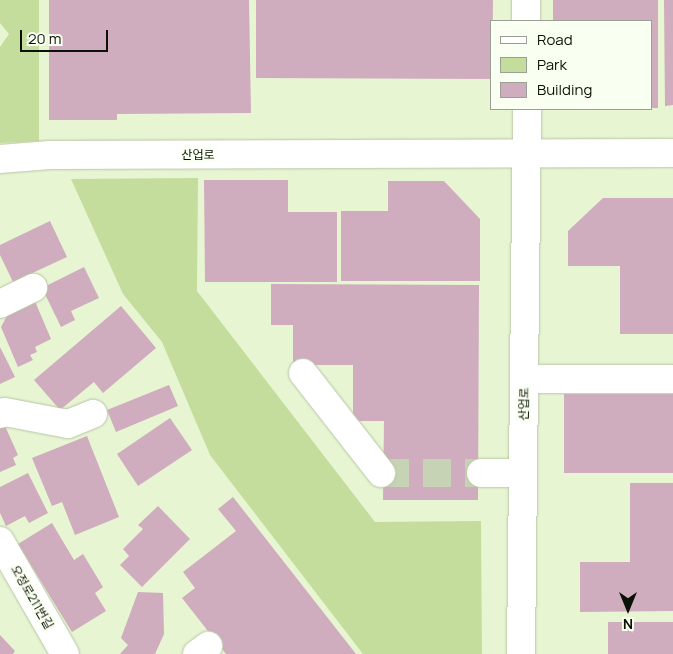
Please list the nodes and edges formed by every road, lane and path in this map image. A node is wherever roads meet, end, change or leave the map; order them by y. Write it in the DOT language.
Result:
graph roads {
  1 [pos="526,0"];
  2 [pos="526,20"];
  3 [pos="527,110"];
  4 [pos="527,153"];
  5 [pos="673,153"];
  6 [pos="0,159"];
  7 [pos="33,288"];
  8 [pos="0,304"];
  9 [pos="303,373"];
  10 [pos="524,379"];
  11 [pos="673,379"];
  12 [pos="0,414"];
  13 [pos="93,414"];
  14 [pos="381,473"];
  15 [pos="482,473"];
  16 [pos="523,473"];
  17 [pos="0,541"];
  18 [pos="64,654"];
  19 [pos="521,654"];
  1 -- 2 [label="street"];
  3 -- 4 [label="street"];
  4 -- 5 [label="street, 산업로"];
  4 -- 6 [label="street, 산업로"];
  4 -- 10 [label="street, 산업로"];
  7 -- 8 [label="street"];
  9 -- 14 [label="street"];
  10 -- 11 [label="street"];
  10 -- 16 [label="street, 산업로"];
  12 -- 13 [label="street"];
  15 -- 16 [label="street"];
  16 -- 19 [label="street, 산업로"];
  17 -- 18 [label="street, 오정로211번길"];
}
